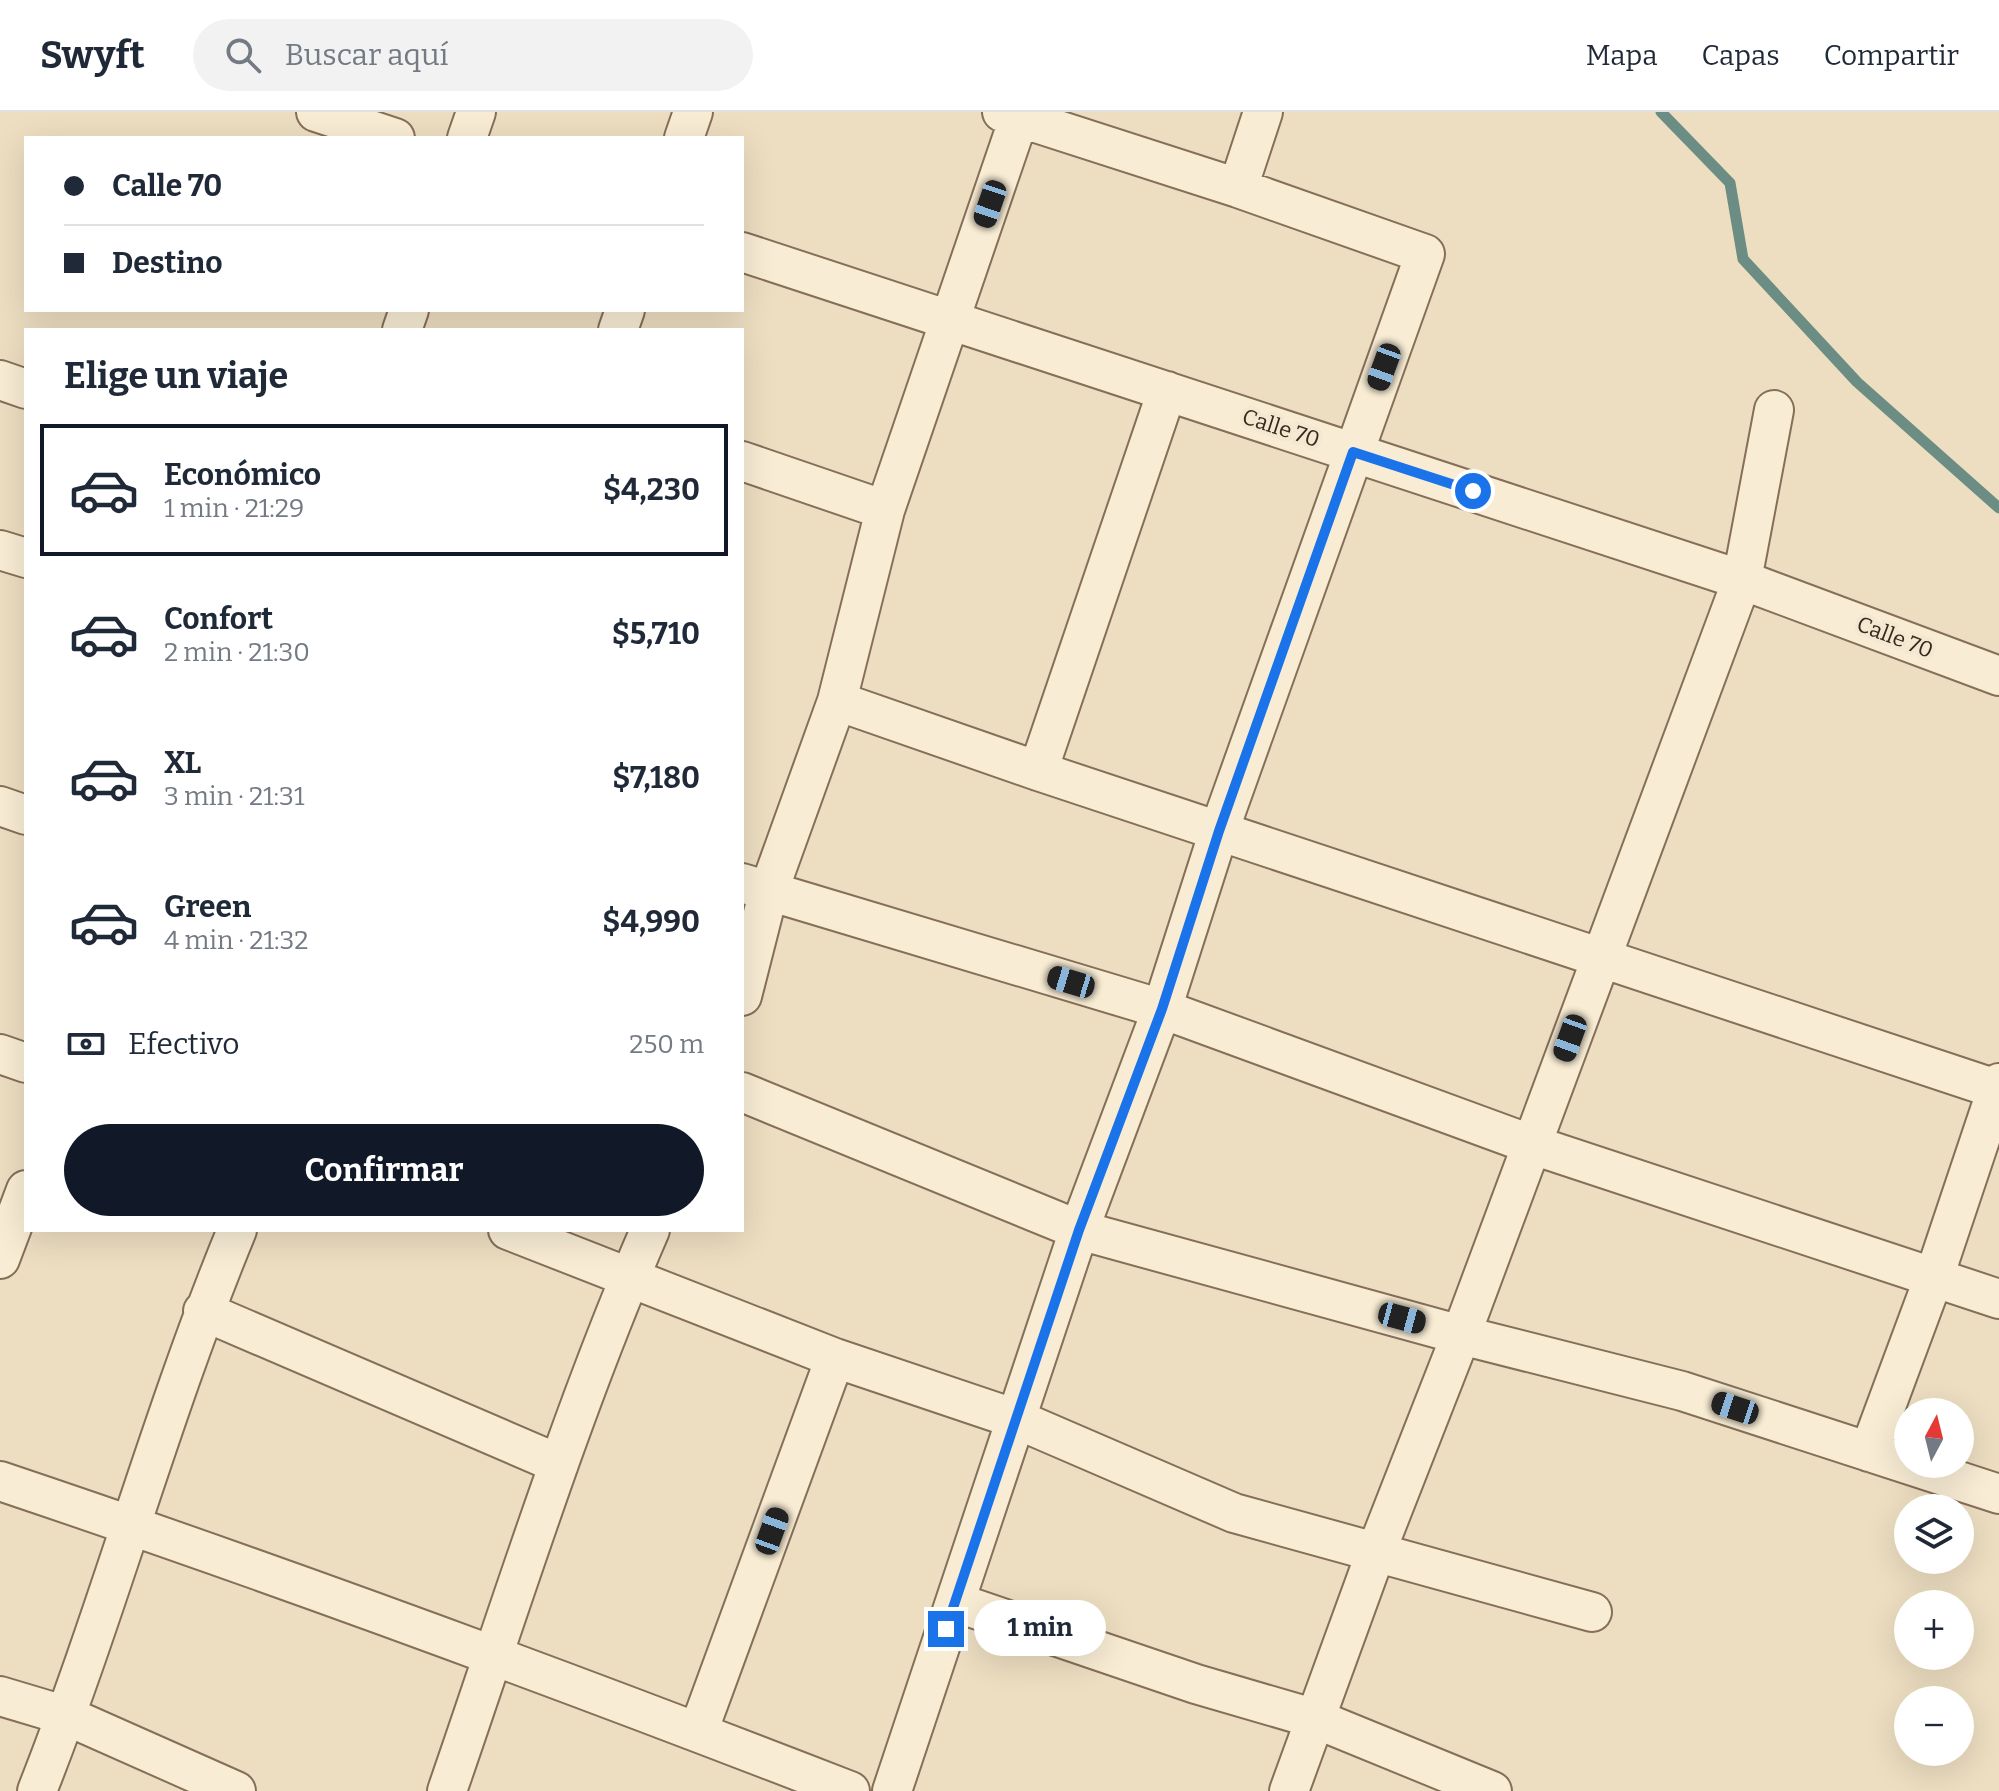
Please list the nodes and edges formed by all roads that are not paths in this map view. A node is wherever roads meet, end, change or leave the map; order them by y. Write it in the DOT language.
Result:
graph roads {
  1 [pos="316,112"];
  2 [pos="476,112"];
  3 [pos="693,112"];
  4 [pos="1263,112"];
  5 [pos="1014,114"];
  6 [pos="389,136"];
  7 [pos="468,136"];
  8 [pos="685,136"];
  9 [pos="1238,188"];
  10 [pos="744,253"];
  11 [pos="950,319"];
  12 [pos="0,380"];
  13 [pos="24,388"];
  14 [pos="1167,391"];
  15 [pos="1774,410"];
  16 [pos="1353,452"];
  17 [pos="744,462"];
  18 [pos="885,510"];
  19 [pos="0,550"];
  20 [pos="24,557"];
  21 [pos="1742,580"];
  22 [pos="1999,676"];
  23 [pos="837,701"];
  24 [pos="1038,771"];
  25 [pos="0,806"];
  26 [pos="24,814"];
  27 [pos="1219,831"];
  28 [pos="756,886"];
  29 [pos="1599,959"];
  30 [pos="744,980"];
  31 [pos="1162,1009"];
  32 [pos="0,1054"];
  33 [pos="24,1062"];
  34 [pos="1998,1087"];
  35 [pos="744,1093"];
  36 [pos="1530,1144"];
  37 [pos="24,1195"];
  38 [pos="1079,1230"];
  39 [pos="236,1232"];
  40 [pos="513,1232"];
  41 [pos="649,1232"];
  42 [pos="0,1259"];
  43 [pos="1934,1277"];
  44 [pos="629,1278"];
  45 [pos="1999,1299"];
  46 [pos="203,1311"];
  47 [pos="1461,1335"];
  48 [pos="835,1358"];
  49 [pos="1016,1419"];
  50 [pos="1869,1452"];
  51 [pos="559,1464"];
  52 [pos="0,1481"];
  53 [pos="1999,1494"];
  54 [pos="130,1525"];
  55 [pos="1376,1552"];
  56 [pos="955,1602"];
  57 [pos="1592,1612"];
  58 [pos="493,1657"];
  59 [pos="0,1696"];
  60 [pos="67,1716"];
  61 [pos="1316,1719"];
  62 [pos="698,1732"];
  63 [pos="37,1791"];
  64 [pos="236,1791"];
  65 [pos="447,1791"];
  66 [pos="850,1791"];
  67 [pos="892,1791"];
  68 [pos="1289,1791"];
  69 [pos="1492,1791"];
  1 -- 6 [label="street"];
  2 -- 7 [label="street"];
  3 -- 8 [label="street"];
  4 -- 9 [label="street"];
  5 -- 9 [label="street"];
  5 -- 11 [label="street"];
  9 -- 16 [label="street"];
  10 -- 11 [label="street, Calle 70"];
  11 -- 14 [label="street, Calle 70"];
  11 -- 18 [label="street"];
  12 -- 13 [label="street"];
  14 -- 16 [label="street, Calle 70"];
  14 -- 24 [label="street"];
  15 -- 21 [label="street"];
  16 -- 21 [label="street, Calle 70"];
  16 -- 27 [label="street"];
  17 -- 18 [label="street"];
  18 -- 23 [label="street"];
  19 -- 20 [label="street"];
  21 -- 22 [label="street, Calle 70"];
  21 -- 29 [label="street"];
  23 -- 24 [label="street"];
  23 -- 28 [label="street"];
  24 -- 27 [label="street"];
  25 -- 26 [label="street"];
  27 -- 29 [label="street"];
  27 -- 31 [label="street"];
  28 -- 30 [label="street"];
  28 -- 31 [label="street"];
  29 -- 34 [label="street"];
  29 -- 36 [label="street"];
  31 -- 36 [label="street"];
  31 -- 38 [label="street"];
  32 -- 33 [label="street"];
  34 -- 43 [label="street"];
  35 -- 38 [label="street"];
  36 -- 43 [label="street"];
  36 -- 47 [label="street"];
  37 -- 42 [label="street"];
  38 -- 47 [label="street"];
  38 -- 49 [label="street"];
  39 -- 46 [label="street"];
  40 -- 44 [label="street"];
  41 -- 44 [label="street"];
  43 -- 45 [label="street"];
  43 -- 50 [label="street"];
  44 -- 48 [label="street"];
  44 -- 51 [label="street"];
  46 -- 51 [label="street"];
  46 -- 54 [label="street"];
  47 -- 50 [label="street"];
  47 -- 55 [label="street"];
  48 -- 49 [label="street"];
  48 -- 62 [label="street"];
  49 -- 55 [label="street"];
  49 -- 56 [label="street"];
  50 -- 53 [label="street"];
  51 -- 58 [label="street"];
  52 -- 54 [label="street"];
  54 -- 58 [label="street"];
  54 -- 60 [label="street"];
  55 -- 57 [label="street"];
  55 -- 61 [label="street"];
  56 -- 61 [label="street"];
  56 -- 67 [label="street"];
  58 -- 62 [label="street"];
  58 -- 65 [label="street"];
  59 -- 60 [label="street"];
  60 -- 63 [label="street"];
  60 -- 64 [label="street"];
  61 -- 68 [label="street"];
  61 -- 69 [label="street"];
  62 -- 66 [label="street"];
}
